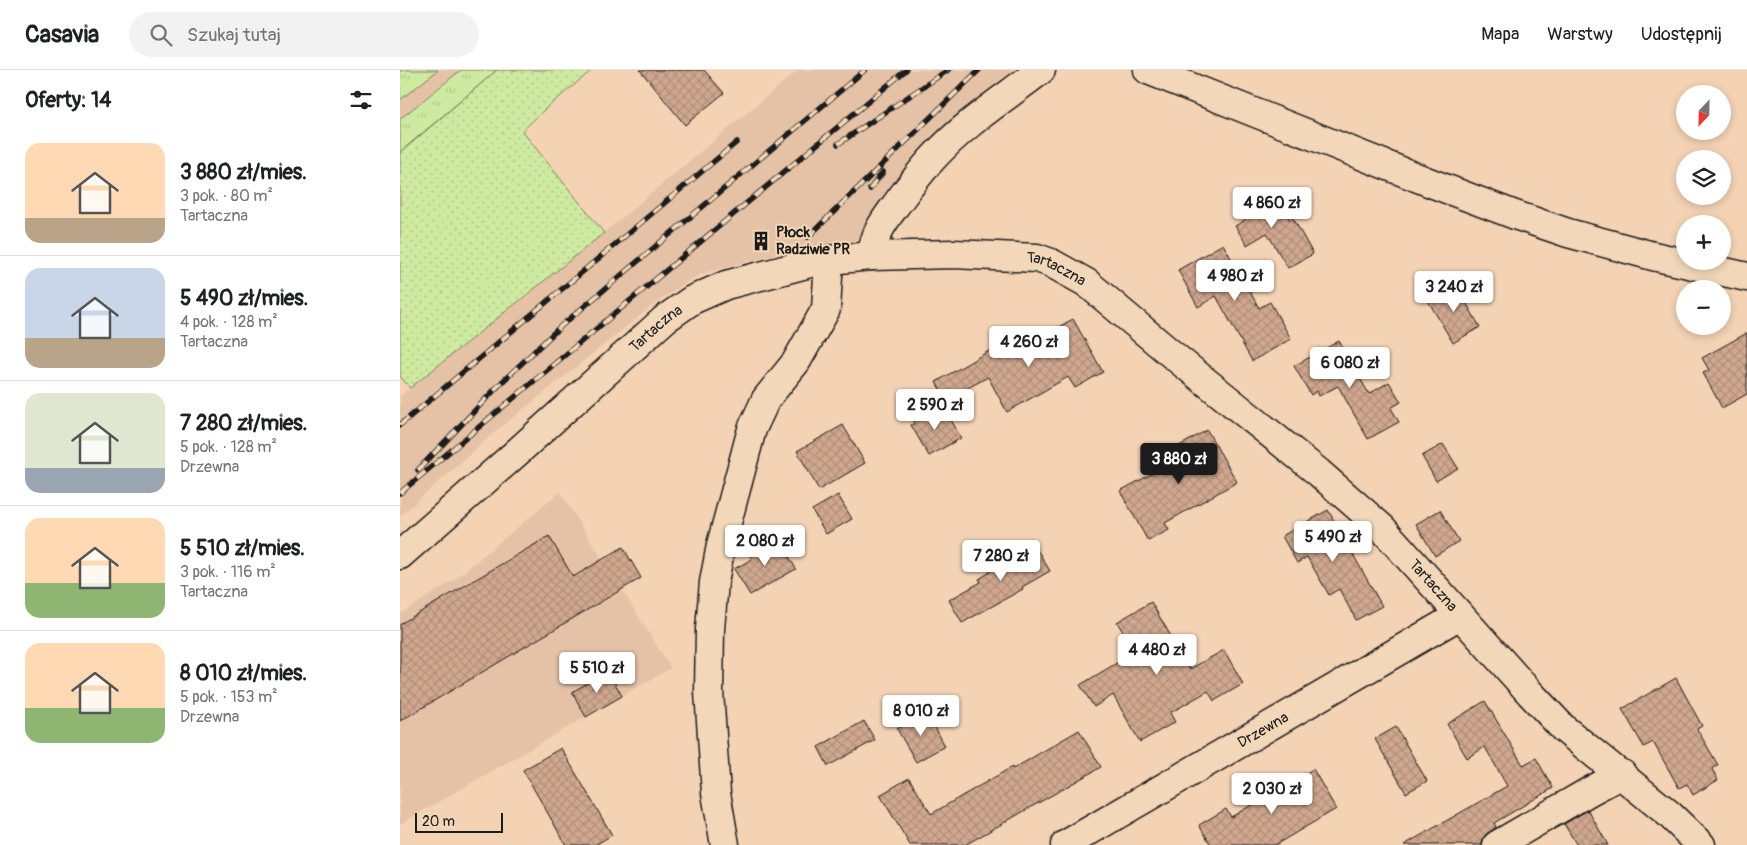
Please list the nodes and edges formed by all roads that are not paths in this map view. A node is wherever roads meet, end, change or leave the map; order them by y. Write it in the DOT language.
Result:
graph roads {
  1 [pos="1041,70"];
  2 [pos="1148,70"];
  3 [pos="872,256"];
  4 [pos="829,260"];
  5 [pos="1747,276"];
  6 [pos="400,555"];
  7 [pos="1460,615"];
  8 [pos="1622,774"];
  9 [pos="725,845"];
  10 [pos="1065,845"];
  11 [pos="1496,845"];
  12 [pos="1701,845"];
  1 -- 3 [label="street"];
  2 -- 5 [label="street"];
  3 -- 4 [label="street, Tartaczna"];
  3 -- 7 [label="street, Tartaczna"];
  4 -- 6 [label="street, Tartaczna"];
  4 -- 9 [label="street"];
  7 -- 8 [label="street, Tartaczna"];
  7 -- 10 [label="street, Drzewna"];
  8 -- 11 [label="street"];
  8 -- 12 [label="street, Tartaczna"];
}
